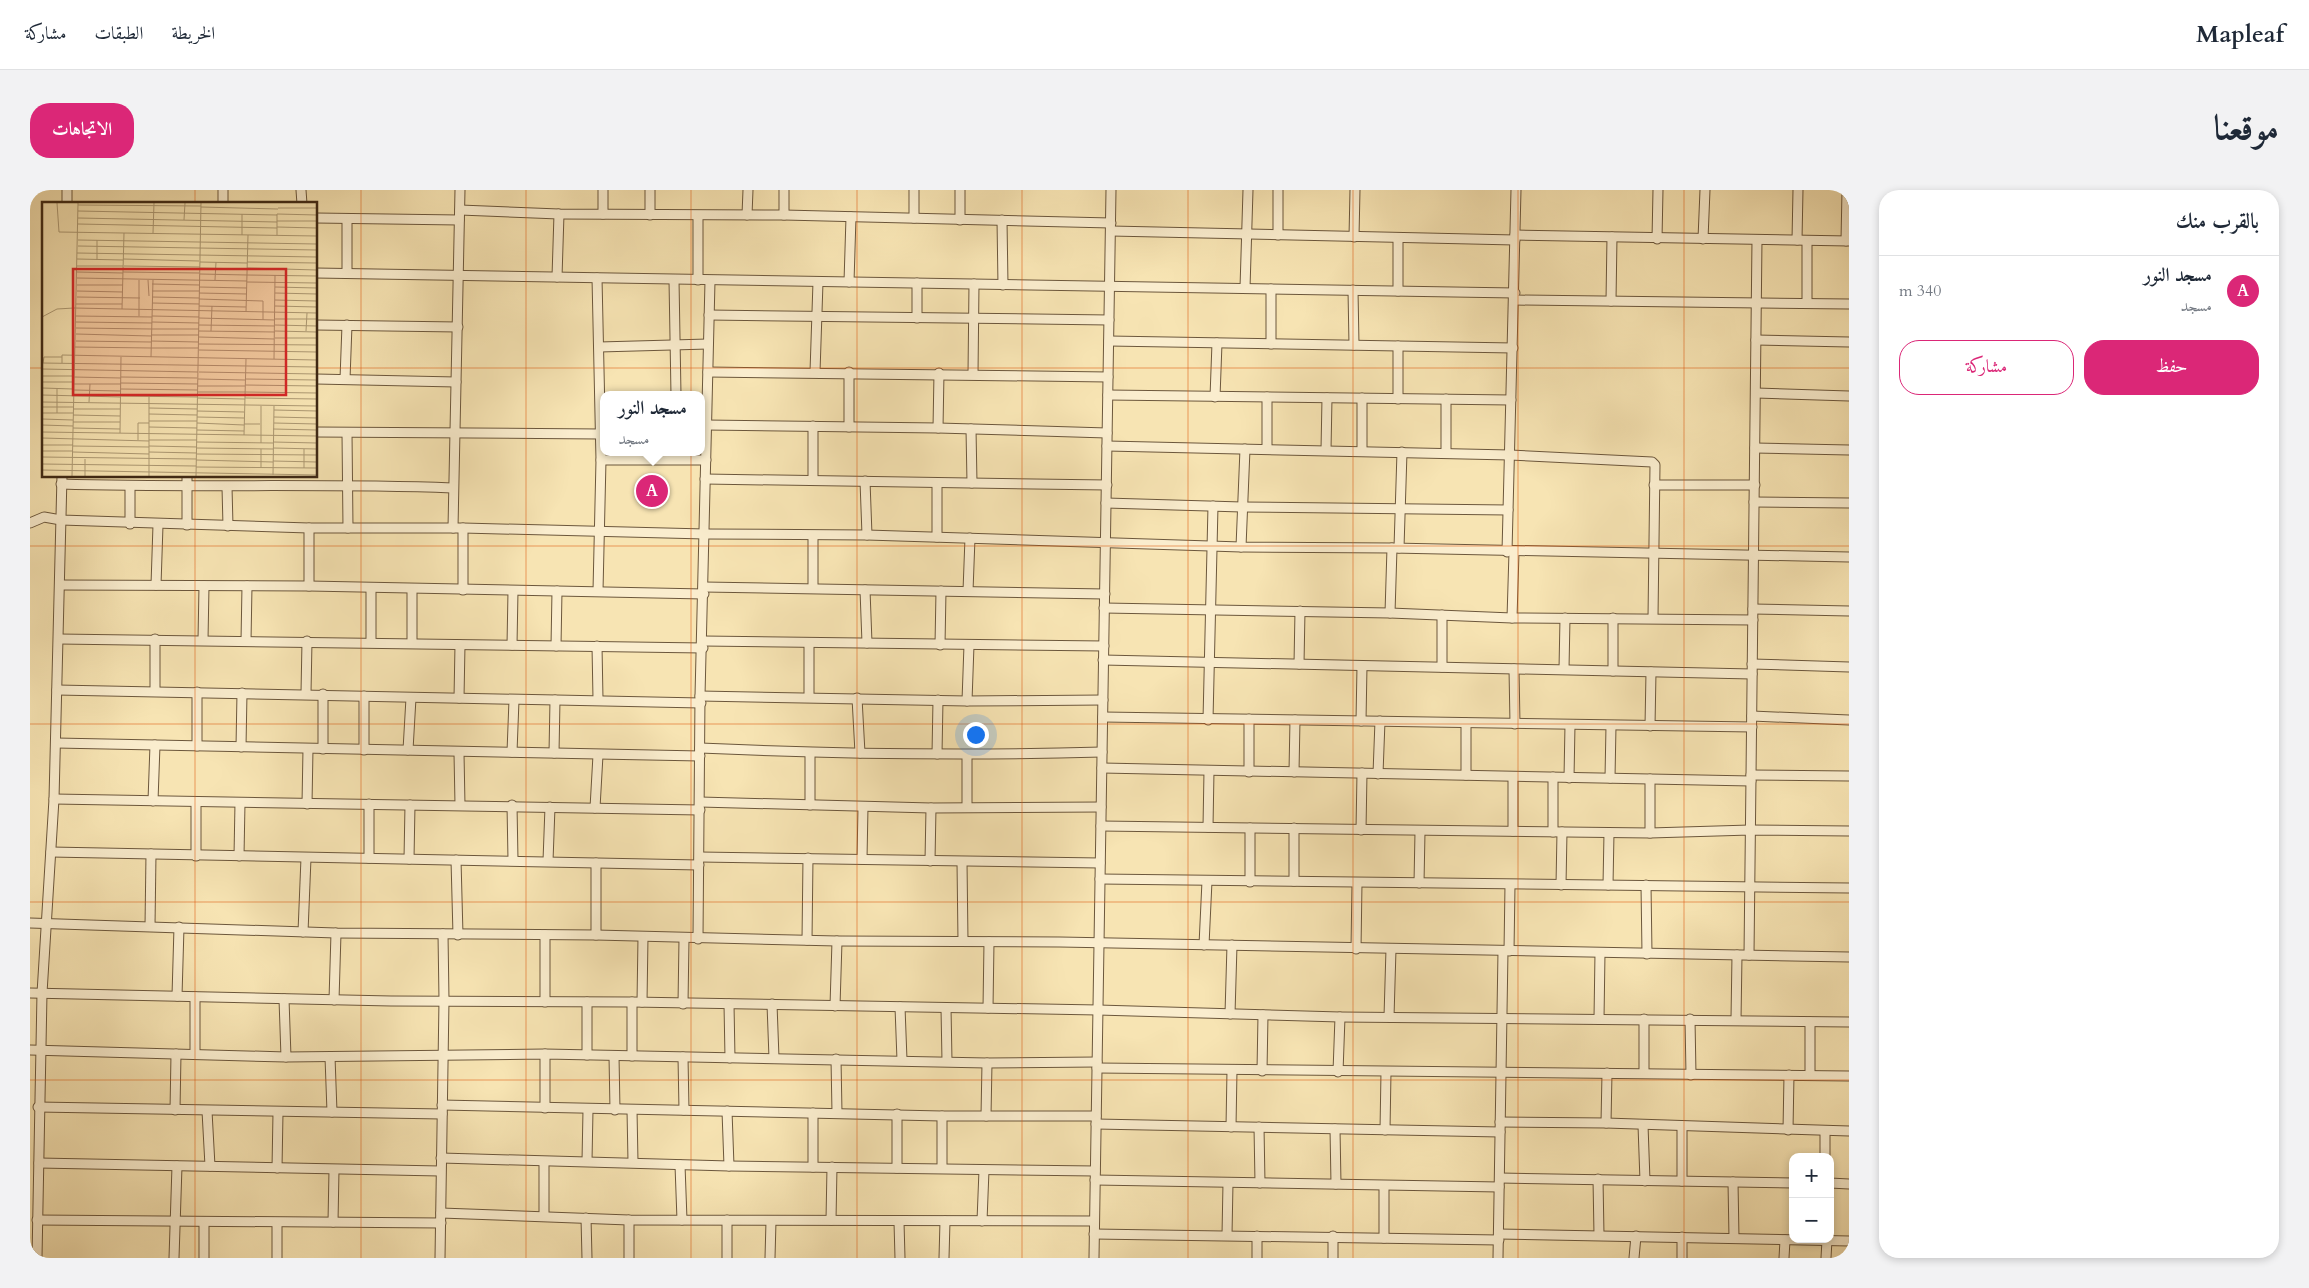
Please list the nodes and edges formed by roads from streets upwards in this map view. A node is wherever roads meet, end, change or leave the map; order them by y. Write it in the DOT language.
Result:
graph roads {
  1 [pos="460,190"];
  2 [pos="603,190"];
  3 [pos="650,190"];
  4 [pos="748,190"];
  5 [pos="784,190"];
  6 [pos="914,190"];
  7 [pos="960,190"];
  8 [pos="1112,190"];
  9 [pos="1248,190"];
  10 [pos="1278,190"];
  11 [pos="1355,190"];
  12 [pos="1516,190"];
  13 [pos="1658,190"];
  14 [pos="1704,190"];
  15 [pos="1798,190"];
  16 [pos="1847,190"];
  17 [pos="460,210"];
  18 [pos="559,214"];
  19 [pos="603,214"];
  20 [pos="650,215"];
  21 [pos="747,215"];
  22 [pos="698,216"];
  23 [pos="784,216"];
  24 [pos="851,217"];
  25 [pos="318,218"];
  26 [pos="914,218"];
  27 [pos="347,219"];
  28 [pos="460,220"];
  29 [pos="960,220"];
  30 [pos="1002,220"];
  31 [pos="1111,227"];
  32 [pos="1247,234"];
  33 [pos="1278,235"];
  34 [pos="1354,237"];
  35 [pos="1612,237"];
  36 [pos="1398,238"];
  37 [pos="1515,238"];
  38 [pos="1657,238"];
  39 [pos="1702,239"];
  40 [pos="1757,240"];
  41 [pos="1797,240"];
  42 [pos="1807,241"];
  43 [pos="1848,241"];
  44 [pos="318,273"];
  45 [pos="347,273"];
  46 [pos="459,276"];
  47 [pos="557,277"];
  48 [pos="597,278"];
  49 [pos="674,280"];
  50 [pos="698,280"];
  51 [pos="710,281"];
  52 [pos="818,282"];
  53 [pos="849,282"];
  54 [pos="917,283"];
  55 [pos="974,284"];
  56 [pos="1004,285"];
  57 [pos="1110,286"];
  58 [pos="1245,288"];
  59 [pos="1271,289"];
  60 [pos="1353,290"];
  61 [pos="1398,291"];
  62 [pos="1515,296"];
  63 [pos="1611,301"];
  64 [pos="1757,303"];
  65 [pos="1807,303"];
  66 [pos="1849,304"];
  67 [pos="709,315"];
  68 [pos="816,317"];
  69 [pos="917,318"];
  70 [pos="974,319"];
  71 [pos="1109,320"];
  72 [pos="318,325"];
  73 [pos="346,325"];
  74 [pos="458,328"];
  75 [pos="1756,340"];
  76 [pos="1109,341"];
  77 [pos="1849,342"];
  78 [pos="1217,343"];
  79 [pos="708,344"];
  80 [pos="1271,344"];
  81 [pos="675,345"];
  82 [pos="1354,345"];
  83 [pos="1398,346"];
  84 [pos="598,347"];
  85 [pos="1513,348"];
  86 [pos="708,372"];
  87 [pos="815,372"];
  88 [pos="849,372"];
  89 [pos="938,373"];
  90 [pos="973,374"];
  91 [pos="1108,377"];
  92 [pos="318,379"];
  93 [pos="344,380"];
  94 [pos="456,382"];
  95 [pos="601,391"];
  96 [pos="676,391"];
  97 [pos="1756,394"];
  98 [pos="1108,396"];
  99 [pos="1849,396"];
  100 [pos="1215,397"];
  101 [pos="1268,397"];
  102 [pos="1326,398"];
  103 [pos="1362,398"];
  104 [pos="1398,399"];
  105 [pos="1446,399"];
  106 [pos="1512,400"];
  107 [pos="705,404"];
  108 [pos="705,420"];
  109 [pos="706,425"];
  110 [pos="812,426"];
  111 [pos="849,427"];
  112 [pos="938,428"];
  113 [pos="971,429"];
  114 [pos="318,432"];
  115 [pos="347,433"];
  116 [pos="1107,433"];
  117 [pos="454,434"];
  118 [pos="600,434"];
  119 [pos="1107,446"];
  120 [pos="1755,448"];
  121 [pos="1245,449"];
  122 [pos="1267,449"];
  123 [pos="1326,450"];
  124 [pos="1849,450"];
  125 [pos="1362,451"];
  126 [pos="1402,452"];
  127 [pos="1446,453"];
  128 [pos="1510,455"];
  129 [pos="600,460"];
  130 [pos="706,460"];
  131 [pos="188,478"];
  132 [pos="706,479"];
  133 [pos="813,479"];
  134 [pos="61,480"];
  135 [pos="865,481"];
  136 [pos="937,483"];
  137 [pos="972,483"];
  138 [pos="1106,485"];
  139 [pos="1654,485"];
  140 [pos="1754,485"];
  141 [pos="130,486"];
  142 [pos="227,487"];
  143 [pos="347,487"];
  144 [pos="187,488"];
  145 [pos="452,488"];
  146 [pos="1754,502"];
  147 [pos="1106,503"];
  148 [pos="1849,503"];
  149 [pos="1213,506"];
  150 [pos="1242,508"];
  151 [pos="1399,509"];
  152 [pos="1508,510"];
  153 [pos="61,520"];
  154 [pos="30,523"];
  155 [pos="130,524"];
  156 [pos="158,525"];
  157 [pos="187,526"];
  158 [pos="228,526"];
  159 [pos="309,528"];
  160 [pos="348,528"];
  161 [pos="453,528"];
  162 [pos="463,528"];
  163 [pos="600,531"];
  164 [pos="705,534"];
  165 [pos="867,535"];
  166 [pos="813,536"];
  167 [pos="937,537"];
  168 [pos="970,538"];
  169 [pos="1106,543"];
  170 [pos="1212,546"];
  171 [pos="1241,547"];
  172 [pos="1396,548"];
  173 [pos="1510,552"];
  174 [pos="1653,553"];
  175 [pos="1754,554"];
  176 [pos="1849,557"];
  177 [pos="60,584"];
  178 [pos="156,585"];
  179 [pos="204,586"];
  180 [pos="247,586"];
  181 [pos="309,586"];
  182 [pos="371,588"];
  183 [pos="812,588"];
  184 [pos="412,589"];
  185 [pos="463,590"];
  186 [pos="704,590"];
  187 [pos="865,590"];
  188 [pos="513,591"];
  189 [pos="557,591"];
  190 [pos="598,591"];
  191 [pos="940,591"];
  192 [pos="968,591"];
  193 [pos="1105,594"];
  194 [pos="1104,608"];
  195 [pos="1753,609"];
  196 [pos="1210,611"];
  197 [pos="1849,611"];
  198 [pos="1300,612"];
  199 [pos="1390,613"];
  200 [pos="1442,616"];
  201 [pos="1512,618"];
  202 [pos="1565,618"];
  203 [pos="1613,618"];
  204 [pos="1653,618"];
  205 [pos="1753,620"];
  206 [pos="59,639"];
  207 [pos="155,639"];
  208 [pos="203,640"];
  209 [pos="246,641"];
  210 [pos="307,641"];
  211 [pos="370,642"];
  212 [pos="412,643"];
  213 [pos="810,643"];
  214 [pos="867,643"];
  215 [pos="703,644"];
  216 [pos="460,645"];
  217 [pos="512,645"];
  218 [pos="940,645"];
  219 [pos="556,646"];
  220 [pos="597,646"];
  221 [pos="969,646"];
  222 [pos="1104,646"];
  223 [pos="1104,660"];
  224 [pos="1209,664"];
  225 [pos="1299,664"];
  226 [pos="1362,666"];
  227 [pos="1849,666"];
  228 [pos="1442,667"];
  229 [pos="1514,669"];
  230 [pos="1564,669"];
  231 [pos="1752,669"];
  232 [pos="1614,671"];
  233 [pos="1650,672"];
  234 [pos="57,690"];
  235 [pos="155,691"];
  236 [pos="197,692"];
  237 [pos="242,693"];
  238 [pos="306,693"];
  239 [pos="323,694"];
  240 [pos="364,696"];
  241 [pos="809,697"];
  242 [pos="411,698"];
  243 [pos="459,698"];
  244 [pos="857,698"];
  245 [pos="598,699"];
  246 [pos="701,699"];
  247 [pos="514,700"];
  248 [pos="555,700"];
  249 [pos="938,700"];
  250 [pos="1103,700"];
  251 [pos="967,701"];
  252 [pos="1752,716"];
  253 [pos="1103,717"];
  254 [pos="1208,720"];
  255 [pos="1249,720"];
  256 [pos="1296,720"];
  257 [pos="1849,720"];
  258 [pos="1361,721"];
  259 [pos="1380,721"];
  260 [pos="1466,723"];
  261 [pos="1515,724"];
  262 [pos="1570,724"];
  263 [pos="1611,726"];
  264 [pos="1650,726"];
  265 [pos="1752,727"];
  266 [pos="56,743"];
  267 [pos="155,745"];
  268 [pos="197,746"];
  269 [pos="241,747"];
  270 [pos="308,749"];
  271 [pos="322,750"];
  272 [pos="364,750"];
  273 [pos="408,750"];
  274 [pos="512,752"];
  275 [pos="700,752"];
  276 [pos="1102,752"];
  277 [pos="459,753"];
  278 [pos="810,753"];
  279 [pos="554,754"];
  280 [pos="598,754"];
  281 [pos="860,754"];
  282 [pos="936,754"];
  283 [pos="966,755"];
  284 [pos="1102,768"];
  285 [pos="1208,772"];
  286 [pos="1249,772"];
  287 [pos="1294,772"];
  288 [pos="1362,773"];
  289 [pos="1378,774"];
  290 [pos="1466,775"];
  291 [pos="1849,776"];
  292 [pos="1513,777"];
  293 [pos="1553,778"];
  294 [pos="1569,778"];
  295 [pos="1610,778"];
  296 [pos="1751,778"];
  297 [pos="1650,779"];
  298 [pos="54,800"];
  299 [pos="153,801"];
  300 [pos="196,802"];
  301 [pos="240,803"];
  302 [pos="307,804"];
  303 [pos="369,804"];
  304 [pos="410,804"];
  305 [pos="460,804"];
  306 [pos="810,805"];
  307 [pos="512,806"];
  308 [pos="700,806"];
  309 [pos="550,807"];
  310 [pos="863,807"];
  311 [pos="967,807"];
  312 [pos="1101,807"];
  313 [pos="595,808"];
  314 [pos="931,808"];
  315 [pos="1101,826"];
  316 [pos="1208,827"];
  317 [pos="1250,828"];
  318 [pos="1294,828"];
  319 [pos="1361,830"];
  320 [pos="1750,830"];
  321 [pos="1513,831"];
  322 [pos="1849,831"];
  323 [pos="1420,832"];
  324 [pos="1552,832"];
  325 [pos="1562,832"];
  326 [pos="1609,833"];
  327 [pos="1650,834"];
  328 [pos="51,852"];
  329 [pos="150,854"];
  330 [pos="196,856"];
  331 [pos="239,856"];
  332 [pos="306,858"];
  333 [pos="369,858"];
  334 [pos="808,858"];
  335 [pos="409,859"];
  336 [pos="862,859"];
  337 [pos="456,860"];
  338 [pos="513,860"];
  339 [pos="548,861"];
  340 [pos="699,861"];
  341 [pos="930,861"];
  342 [pos="596,862"];
  343 [pos="962,862"];
  344 [pos="1100,863"];
  345 [pos="1100,879"];
  346 [pos="1207,881"];
  347 [pos="1294,881"];
  348 [pos="1250,882"];
  349 [pos="1357,883"];
  350 [pos="1419,883"];
  351 [pos="1510,884"];
  352 [pos="1562,885"];
  353 [pos="1608,885"];
  354 [pos="1646,885"];
  355 [pos="1750,886"];
  356 [pos="1849,888"];
  357 [pos="30,923"];
  358 [pos="47,924"];
  359 [pos="150,926"];
  360 [pos="179,927"];
  361 [pos="303,932"];
  362 [pos="336,933"];
  363 [pos="443,934"];
  364 [pos="458,935"];
  365 [pos="545,935"];
  366 [pos="596,935"];
  367 [pos="642,937"];
  368 [pos="684,939"];
  369 [pos="698,939"];
  370 [pos="808,940"];
  371 [pos="837,941"];
  372 [pos="962,942"];
  373 [pos="989,942"];
  374 [pos="1099,943"];
  375 [pos="1204,945"];
  376 [pos="1232,945"];
  377 [pos="1356,949"];
  378 [pos="1391,949"];
  379 [pos="1506,951"];
  380 [pos="1600,953"];
  381 [pos="1646,954"];
  382 [pos="1737,955"];
  383 [pos="1749,955"];
  384 [pos="1849,956"];
  385 [pos="30,993"];
  386 [pos="42,993"];
  387 [pos="177,996"];
  388 [pos="196,997"];
  389 [pos="284,999"];
  390 [pos="334,1000"];
  391 [pos="444,1000"];
  392 [pos="545,1002"];
  393 [pos="587,1002"];
  394 [pos="632,1002"];
  395 [pos="642,1002"];
  396 [pos="683,1004"];
  397 [pos="730,1004"];
  398 [pos="772,1004"];
  399 [pos="835,1006"];
  400 [pos="900,1007"];
  401 [pos="946,1008"];
  402 [pos="988,1008"];
  403 [pos="1098,1010"];
  404 [pos="1230,1014"];
  405 [pos="1263,1015"];
  406 [pos="1340,1017"];
  407 [pos="1389,1017"];
  408 [pos="1502,1017"];
  409 [pos="1599,1018"];
  410 [pos="1644,1019"];
  411 [pos="1690,1019"];
  412 [pos="1736,1020"];
  413 [pos="1810,1022"];
  414 [pos="1849,1022"];
  415 [pos="30,1050"];
  416 [pos="40,1051"];
  417 [pos="176,1054"];
  418 [pos="195,1054"];
  419 [pos="545,1054"];
  420 [pos="443,1055"];
  421 [pos="587,1055"];
  422 [pos="614,1056"];
  423 [pos="632,1056"];
  424 [pos="286,1057"];
  425 [pos="330,1057"];
  426 [pos="684,1057"];
  427 [pos="730,1058"];
  428 [pos="774,1058"];
  429 [pos="836,1059"];
  430 [pos="902,1060"];
  431 [pos="947,1061"];
  432 [pos="987,1063"];
  433 [pos="1097,1065"];
  434 [pos="1232,1070"];
  435 [pos="1262,1071"];
  436 [pos="1338,1072"];
  437 [pos="1386,1072"];
  438 [pos="1501,1074"];
  439 [pos="1607,1074"];
  440 [pos="1644,1074"];
  441 [pos="1691,1075"];
  442 [pos="1790,1075"];
  443 [pos="1810,1075"];
  444 [pos="1849,1076"];
  445 [pos="36,1102"];
  446 [pos="545,1108"];
  447 [pos="442,1109"];
  448 [pos="175,1110"];
  449 [pos="588,1110"];
  450 [pos="615,1110"];
  451 [pos="632,1110"];
  452 [pos="684,1110"];
  453 [pos="207,1111"];
  454 [pos="278,1112"];
  455 [pos="332,1112"];
  456 [pos="728,1112"];
  457 [pos="813,1113"];
  458 [pos="836,1113"];
  459 [pos="897,1114"];
  460 [pos="942,1116"];
  461 [pos="986,1116"];
  462 [pos="1096,1120"];
  463 [pos="1500,1122"];
  464 [pos="1606,1123"];
  465 [pos="1643,1126"];
  466 [pos="1682,1126"];
  467 [pos="1231,1127"];
  468 [pos="1259,1127"];
  469 [pos="1335,1129"];
  470 [pos="1385,1130"];
  471 [pos="1788,1130"];
  472 [pos="1825,1131"];
  473 [pos="1849,1131"];
  474 [pos="1500,1132"];
  475 [pos="1825,1153"];
  476 [pos="36,1157"];
  477 [pos="441,1158"];
  478 [pos="587,1161"];
  479 [pos="544,1162"];
  480 [pos="633,1162"];
  481 [pos="680,1165"];
  482 [pos="177,1166"];
  483 [pos="210,1166"];
  484 [pos="729,1166"];
  485 [pos="813,1167"];
  486 [pos="832,1167"];
  487 [pos="277,1168"];
  488 [pos="897,1168"];
  489 [pos="942,1168"];
  490 [pos="334,1170"];
  491 [pos="984,1170"];
  492 [pos="440,1171"];
  493 [pos="1095,1171"];
  494 [pos="1598,1179"];
  495 [pos="1095,1180"];
  496 [pos="1645,1181"];
  497 [pos="1682,1181"];
  498 [pos="1228,1182"];
  499 [pos="1499,1182"];
  500 [pos="1733,1182"];
  501 [pos="1260,1183"];
  502 [pos="1789,1183"];
  503 [pos="1834,1183"];
  504 [pos="1336,1184"];
  505 [pos="1849,1184"];
  506 [pos="1384,1186"];
  507 [pos="34,1206"];
  508 [pos="441,1213"];
  509 [pos="544,1216"];
  510 [pos="586,1218"];
  511 [pos="37,1220"];
  512 [pos="629,1220"];
  513 [pos="682,1220"];
  514 [pos="727,1220"];
  515 [pos="831,1220"];
  516 [pos="982,1220"];
  517 [pos="175,1221"];
  518 [pos="771,1221"];
  519 [pos="944,1221"];
  520 [pos="204,1222"];
  521 [pos="334,1222"];
  522 [pos="899,1222"];
  523 [pos="1094,1222"];
  524 [pos="277,1223"];
  525 [pos="441,1223"];
  526 [pos="1094,1234"];
  527 [pos="1227,1236"];
  528 [pos="1257,1236"];
  529 [pos="1333,1236"];
  530 [pos="1599,1236"];
  531 [pos="1636,1236"];
  532 [pos="1499,1237"];
  533 [pos="1682,1237"];
  534 [pos="1384,1238"];
  535 [pos="1734,1238"];
  536 [pos="1785,1240"];
  537 [pos="1789,1240"];
  538 [pos="1834,1240"];
  539 [pos="1849,1240"];
  540 [pos="1827,1243"];
  541 [pos="37,1258"];
  542 [pos="174,1258"];
  543 [pos="204,1258"];
  544 [pos="277,1258"];
  545 [pos="440,1258"];
  546 [pos="587,1258"];
  547 [pos="630,1258"];
  548 [pos="727,1258"];
  549 [pos="770,1258"];
  550 [pos="900,1258"];
  551 [pos="944,1258"];
  552 [pos="1094,1258"];
  553 [pos="1257,1258"];
  554 [pos="1333,1258"];
  555 [pos="1498,1258"];
  556 [pos="1634,1258"];
  557 [pos="1682,1258"];
  558 [pos="1784,1258"];
  559 [pos="1826,1258"];
  1 -- 17 [label="street"];
  2 -- 19 [label="street"];
  3 -- 20 [label="street"];
  4 -- 21 [label="street"];
  5 -- 23 [label="street"];
  6 -- 26 [label="street"];
  7 -- 29 [label="street"];
  8 -- 31 [label="street"];
  9 -- 32 [label="street"];
  10 -- 33 [label="street"];
  11 -- 34 [label="street"];
  12 -- 37 [label="street"];
  13 -- 38 [label="street"];
  14 -- 39 [label="street"];
  15 -- 41 [label="street"];
  16 -- 43 [label="street"];
  17 -- 18 [label="street"];
  17 -- 28 [label="street"];
  18 -- 19 [label="street"];
  18 -- 47 [label="street"];
  19 -- 20 [label="street"];
  20 -- 22 [label="street"];
  21 -- 22 [label="street"];
  21 -- 23 [label="street"];
  22 -- 50 [label="street"];
  23 -- 24 [label="street"];
  24 -- 26 [label="street"];
  24 -- 53 [label="street"];
  25 -- 27 [label="street"];
  26 -- 29 [label="street"];
  27 -- 28 [label="street"];
  27 -- 45 [label="street"];
  28 -- 46 [label="street"];
  29 -- 30 [label="street"];
  30 -- 31 [label="street"];
  30 -- 56 [label="street"];
  31 -- 32 [label="street"];
  31 -- 57 [label="street"];
  32 -- 33 [label="street"];
  32 -- 58 [label="street"];
  33 -- 34 [label="street"];
  34 -- 36 [label="street"];
  35 -- 37 [label="street"];
  35 -- 38 [label="street"];
  35 -- 63 [label="street"];
  36 -- 37 [label="street"];
  36 -- 61 [label="street"];
  37 -- 62 [label="street"];
  38 -- 39 [label="street"];
  39 -- 40 [label="street"];
  40 -- 41 [label="street"];
  40 -- 64 [label="street"];
  41 -- 42 [label="street"];
  42 -- 43 [label="street"];
  42 -- 65 [label="street"];
  44 -- 45 [label="street"];
  45 -- 46 [label="street"];
  46 -- 47 [label="street"];
  46 -- 74 [label="street"];
  47 -- 48 [label="street"];
  48 -- 49 [label="street"];
  48 -- 84 [label="street"];
  49 -- 50 [label="street"];
  49 -- 81 [label="street"];
  50 -- 51 [label="street"];
  51 -- 52 [label="street"];
  51 -- 67 [label="street"];
  52 -- 53 [label="street"];
  52 -- 68 [label="street"];
  53 -- 54 [label="street"];
  54 -- 55 [label="street"];
  54 -- 69 [label="street"];
  55 -- 56 [label="street"];
  55 -- 70 [label="street"];
  56 -- 57 [label="street"];
  57 -- 58 [label="street"];
  57 -- 71 [label="street"];
  58 -- 59 [label="street"];
  59 -- 60 [label="street"];
  59 -- 80 [label="street"];
  60 -- 61 [label="street"];
  60 -- 82 [label="street"];
  61 -- 62 [label="street"];
  62 -- 63 [label="street"];
  62 -- 85 [label="street"];
  63 -- 64 [label="street"];
  64 -- 65 [label="street"];
  64 -- 75 [label="street"];
  65 -- 66 [label="street"];
  67 -- 68 [label="street"];
  67 -- 79 [label="street"];
  68 -- 69 [label="street"];
  68 -- 87 [label="street"];
  69 -- 70 [label="street"];
  70 -- 71 [label="street"];
  70 -- 90 [label="street"];
  71 -- 76 [label="street"];
  72 -- 73 [label="street"];
  73 -- 74 [label="street"];
  73 -- 93 [label="street"];
  74 -- 94 [label="street"];
  75 -- 77 [label="street"];
  75 -- 97 [label="street"];
  76 -- 78 [label="street"];
  76 -- 91 [label="street"];
  78 -- 80 [label="street"];
  78 -- 100 [label="street"];
  79 -- 81 [label="street"];
  79 -- 86 [label="street"];
  80 -- 82 [label="street"];
  81 -- 84 [label="street"];
  81 -- 96 [label="street"];
  82 -- 83 [label="street"];
  83 -- 85 [label="street"];
  83 -- 104 [label="street"];
  84 -- 95 [label="street"];
  85 -- 106 [label="street"];
  86 -- 87 [label="street"];
  86 -- 107 [label="street"];
  87 -- 88 [label="street"];
  88 -- 89 [label="street"];
  88 -- 111 [label="street"];
  89 -- 90 [label="street"];
  89 -- 112 [label="street"];
  90 -- 91 [label="street"];
  91 -- 98 [label="street"];
  92 -- 93 [label="street"];
  93 -- 94 [label="street"];
  94 -- 117 [label="street"];
  97 -- 99 [label="street"];
  97 -- 120 [label="street"];
  98 -- 100 [label="street"];
  98 -- 116 [label="street"];
  100 -- 101 [label="street"];
  101 -- 102 [label="street"];
  101 -- 122 [label="street"];
  102 -- 103 [label="street"];
  102 -- 123 [label="street"];
  103 -- 104 [label="street"];
  103 -- 125 [label="street"];
  104 -- 105 [label="street"];
  105 -- 106 [label="street"];
  105 -- 127 [label="street"];
  106 -- 128 [label="street"];
  108 -- 109 [label="street"];
  109 -- 110 [label="street"];
  109 -- 130 [label="street"];
  110 -- 111 [label="street"];
  110 -- 133 [label="street"];
  111 -- 112 [label="street"];
  112 -- 113 [label="street"];
  113 -- 116 [label="street"];
  113 -- 137 [label="street"];
  114 -- 115 [label="street"];
  115 -- 117 [label="street"];
  115 -- 143 [label="street"];
  116 -- 119 [label="street"];
  117 -- 118 [label="street"];
  117 -- 145 [label="street"];
  118 -- 129 [label="street"];
  119 -- 121 [label="street"];
  119 -- 138 [label="street"];
  120 -- 124 [label="street"];
  120 -- 140 [label="street"];
  121 -- 122 [label="street"];
  121 -- 150 [label="street"];
  122 -- 123 [label="street"];
  123 -- 125 [label="street"];
  125 -- 126 [label="street"];
  126 -- 127 [label="street"];
  126 -- 151 [label="street"];
  127 -- 128 [label="street"];
  128 -- 139 [label="street"];
  128 -- 152 [label="street"];
  129 -- 130 [label="street"];
  129 -- 163 [label="street"];
  130 -- 132 [label="street"];
  131 -- 144 [label="street"];
  132 -- 133 [label="street"];
  132 -- 164 [label="street"];
  133 -- 135 [label="street"];
  134 -- 141 [label="street"];
  134 -- 153 [label="street"];
  135 -- 136 [label="street"];
  135 -- 165 [label="street"];
  136 -- 137 [label="street"];
  136 -- 167 [label="street"];
  137 -- 138 [label="street"];
  138 -- 147 [label="street"];
  139 -- 140 [label="street"];
  139 -- 174 [label="street"];
  140 -- 146 [label="street"];
  141 -- 144 [label="street"];
  141 -- 155 [label="street"];
  142 -- 143 [label="street"];
  142 -- 144 [label="street"];
  142 -- 158 [label="street"];
  143 -- 145 [label="street"];
  143 -- 160 [label="street"];
  144 -- 157 [label="street"];
  145 -- 161 [label="street"];
  146 -- 148 [label="street"];
  146 -- 175 [label="street"];
  147 -- 149 [label="street"];
  147 -- 169 [label="street"];
  149 -- 150 [label="street"];
  149 -- 170 [label="street"];
  150 -- 151 [label="street"];
  150 -- 171 [label="street"];
  151 -- 152 [label="street"];
  151 -- 172 [label="street"];
  152 -- 173 [label="street"];
  153 -- 154 [label="street"];
  153 -- 155 [label="street"];
  153 -- 177 [label="street"];
  155 -- 156 [label="street"];
  156 -- 157 [label="street"];
  156 -- 178 [label="street"];
  157 -- 158 [label="street"];
  158 -- 159 [label="street"];
  159 -- 160 [label="street"];
  159 -- 181 [label="street"];
  160 -- 161 [label="street"];
  161 -- 162 [label="street"];
  162 -- 163 [label="street"];
  162 -- 185 [label="street"];
  163 -- 164 [label="street"];
  163 -- 190 [label="street"];
  164 -- 166 [label="street"];
  164 -- 186 [label="street"];
  165 -- 166 [label="street"];
  165 -- 167 [label="street"];
  166 -- 183 [label="street"];
  167 -- 168 [label="street"];
  168 -- 169 [label="street"];
  168 -- 192 [label="street"];
  169 -- 170 [label="street"];
  169 -- 193 [label="street"];
  170 -- 171 [label="street"];
  170 -- 196 [label="street"];
  171 -- 172 [label="street"];
  172 -- 173 [label="street"];
  172 -- 199 [label="street"];
  173 -- 174 [label="street"];
  173 -- 201 [label="street"];
  174 -- 175 [label="street"];
  174 -- 204 [label="street"];
  175 -- 176 [label="street"];
  175 -- 195 [label="street"];
  177 -- 178 [label="street"];
  177 -- 206 [label="street"];
  178 -- 179 [label="street"];
  179 -- 180 [label="street"];
  179 -- 208 [label="street"];
  180 -- 181 [label="street"];
  180 -- 209 [label="street"];
  181 -- 182 [label="street"];
  182 -- 184 [label="street"];
  182 -- 211 [label="street"];
  183 -- 186 [label="street"];
  183 -- 187 [label="street"];
  184 -- 185 [label="street"];
  184 -- 212 [label="street"];
  185 -- 188 [label="street"];
  186 -- 190 [label="street"];
  186 -- 215 [label="street"];
  187 -- 191 [label="street"];
  187 -- 214 [label="street"];
  188 -- 189 [label="street"];
  188 -- 217 [label="street"];
  189 -- 190 [label="street"];
  189 -- 219 [label="street"];
  191 -- 192 [label="street"];
  191 -- 218 [label="street"];
  192 -- 193 [label="street"];
  193 -- 194 [label="street"];
  194 -- 196 [label="street"];
  194 -- 222 [label="street"];
  195 -- 197 [label="street"];
  195 -- 205 [label="street"];
  196 -- 198 [label="street"];
  196 -- 224 [label="street"];
  198 -- 199 [label="street"];
  198 -- 225 [label="street"];
  199 -- 200 [label="street"];
  200 -- 201 [label="street"];
  200 -- 228 [label="street"];
  201 -- 202 [label="street"];
  202 -- 203 [label="street"];
  202 -- 230 [label="street"];
  203 -- 204 [label="street"];
  203 -- 232 [label="street"];
  204 -- 205 [label="street"];
  205 -- 231 [label="street"];
  206 -- 207 [label="street"];
  206 -- 234 [label="street"];
  207 -- 208 [label="street"];
  207 -- 235 [label="street"];
  208 -- 209 [label="street"];
  209 -- 210 [label="street"];
  210 -- 211 [label="street"];
  210 -- 238 [label="street"];
  211 -- 212 [label="street"];
  212 -- 216 [label="street"];
  213 -- 214 [label="street"];
  213 -- 215 [label="street"];
  213 -- 241 [label="street"];
  214 -- 218 [label="street"];
  215 -- 220 [label="street"];
  215 -- 246 [label="street"];
  216 -- 217 [label="street"];
  216 -- 243 [label="street"];
  217 -- 219 [label="street"];
  218 -- 221 [label="street"];
  219 -- 220 [label="street"];
  220 -- 245 [label="street"];
  221 -- 222 [label="street"];
  221 -- 251 [label="street"];
  222 -- 223 [label="street"];
  223 -- 224 [label="street"];
  223 -- 250 [label="street"];
  224 -- 225 [label="street"];
  224 -- 254 [label="street"];
  225 -- 226 [label="street"];
  226 -- 228 [label="street"];
  226 -- 258 [label="street"];
  227 -- 231 [label="street"];
  228 -- 229 [label="street"];
  229 -- 230 [label="street"];
  229 -- 261 [label="street"];
  230 -- 232 [label="street"];
  231 -- 233 [label="street"];
  231 -- 252 [label="street"];
  232 -- 233 [label="street"];
  233 -- 264 [label="street"];
  234 -- 235 [label="street"];
  234 -- 266 [label="street"];
  235 -- 236 [label="street"];
  236 -- 237 [label="street"];
  236 -- 268 [label="street"];
  237 -- 238 [label="street"];
  237 -- 269 [label="street"];
  238 -- 239 [label="street"];
  239 -- 240 [label="street"];
  239 -- 271 [label="street"];
  240 -- 242 [label="street"];
  240 -- 272 [label="street"];
  241 -- 244 [label="street"];
  241 -- 246 [label="street"];
  242 -- 243 [label="street"];
  242 -- 273 [label="street"];
  243 -- 247 [label="street"];
  244 -- 249 [label="street"];
  244 -- 281 [label="street"];
  245 -- 246 [label="street"];
  245 -- 248 [label="street"];
  246 -- 275 [label="street"];
  247 -- 248 [label="street"];
  247 -- 274 [label="street"];
  248 -- 279 [label="street"];
  249 -- 251 [label="street"];
  249 -- 282 [label="street"];
  250 -- 251 [label="street"];
  250 -- 253 [label="street"];
  252 -- 257 [label="street"];
  252 -- 265 [label="street"];
  253 -- 254 [label="street"];
  253 -- 276 [label="street"];
  254 -- 255 [label="street"];
  255 -- 256 [label="street"];
  255 -- 286 [label="street"];
  256 -- 258 [label="street"];
  256 -- 287 [label="street"];
  258 -- 259 [label="street"];
  259 -- 260 [label="street"];
  259 -- 289 [label="street"];
  260 -- 261 [label="street"];
  260 -- 290 [label="street"];
  261 -- 262 [label="street"];
  262 -- 263 [label="street"];
  262 -- 294 [label="street"];
  263 -- 264 [label="street"];
  263 -- 295 [label="street"];
  264 -- 265 [label="street"];
  265 -- 296 [label="street"];
  266 -- 267 [label="street"];
  266 -- 298 [label="street"];
  267 -- 268 [label="street"];
  267 -- 299 [label="street"];
  268 -- 269 [label="street"];
  269 -- 270 [label="street"];
  270 -- 271 [label="street"];
  270 -- 302 [label="street"];
  271 -- 272 [label="street"];
  272 -- 273 [label="street"];
  273 -- 277 [label="street"];
  274 -- 277 [label="street"];
  274 -- 279 [label="street"];
  275 -- 278 [label="street"];
  275 -- 280 [label="street"];
  275 -- 308 [label="street"];
  276 -- 283 [label="street"];
  276 -- 284 [label="street"];
  277 -- 305 [label="street"];
  278 -- 281 [label="street"];
  278 -- 306 [label="street"];
  279 -- 280 [label="street"];
  280 -- 313 [label="street"];
  281 -- 282 [label="street"];
  282 -- 283 [label="street"];
  283 -- 311 [label="street"];
  284 -- 285 [label="street"];
  284 -- 312 [label="street"];
  285 -- 286 [label="street"];
  285 -- 316 [label="street"];
  286 -- 287 [label="street"];
  287 -- 288 [label="street"];
  288 -- 289 [label="street"];
  288 -- 319 [label="street"];
  289 -- 290 [label="street"];
  290 -- 292 [label="street"];
  291 -- 296 [label="street"];
  292 -- 293 [label="street"];
  292 -- 321 [label="street"];
  293 -- 294 [label="street"];
  293 -- 324 [label="street"];
  294 -- 295 [label="street"];
  295 -- 297 [label="street"];
  296 -- 297 [label="street"];
  296 -- 320 [label="street"];
  297 -- 327 [label="street"];
  298 -- 299 [label="street"];
  298 -- 328 [label="street"];
  299 -- 300 [label="street"];
  300 -- 301 [label="street"];
  300 -- 330 [label="street"];
  301 -- 302 [label="street"];
  301 -- 331 [label="street"];
  302 -- 303 [label="street"];
  303 -- 304 [label="street"];
  303 -- 333 [label="street"];
  304 -- 305 [label="street"];
  304 -- 335 [label="street"];
  305 -- 307 [label="street"];
  306 -- 308 [label="street"];
  306 -- 310 [label="street"];
  307 -- 309 [label="street"];
  307 -- 338 [label="street"];
  308 -- 313 [label="street"];
  308 -- 340 [label="street"];
  309 -- 313 [label="street"];
  309 -- 339 [label="street"];
  310 -- 314 [label="street"];
  310 -- 336 [label="street"];
  311 -- 312 [label="street"];
  311 -- 314 [label="street"];
  312 -- 315 [label="street"];
  314 -- 341 [label="street"];
  315 -- 316 [label="street"];
  315 -- 344 [label="street"];
  316 -- 317 [label="street"];
  317 -- 318 [label="street"];
  317 -- 348 [label="street"];
  318 -- 319 [label="street"];
  318 -- 347 [label="street"];
  319 -- 323 [label="street"];
  320 -- 322 [label="street"];
  320 -- 327 [label="street"];
  320 -- 355 [label="street"];
  321 -- 323 [label="street"];
  321 -- 324 [label="street"];
  323 -- 350 [label="street"];
  324 -- 325 [label="street"];
  325 -- 326 [label="street"];
  325 -- 352 [label="street"];
  326 -- 327 [label="street"];
  326 -- 353 [label="street"];
  328 -- 329 [label="street"];
  328 -- 358 [label="street"];
  329 -- 330 [label="street"];
  329 -- 359 [label="street"];
  330 -- 331 [label="street"];
  331 -- 332 [label="street"];
  332 -- 333 [label="street"];
  332 -- 361 [label="street"];
  333 -- 335 [label="street"];
  334 -- 336 [label="street"];
  334 -- 340 [label="street"];
  334 -- 370 [label="street"];
  335 -- 337 [label="street"];
  336 -- 341 [label="street"];
  337 -- 338 [label="street"];
  337 -- 364 [label="street"];
  338 -- 339 [label="street"];
  339 -- 342 [label="street"];
  340 -- 342 [label="street"];
  340 -- 369 [label="street"];
  341 -- 343 [label="street"];
  342 -- 366 [label="street"];
  343 -- 344 [label="street"];
  343 -- 372 [label="street"];
  344 -- 345 [label="street"];
  345 -- 346 [label="street"];
  345 -- 374 [label="street"];
  346 -- 348 [label="street"];
  346 -- 375 [label="street"];
  347 -- 348 [label="street"];
  347 -- 349 [label="street"];
  349 -- 350 [label="street"];
  349 -- 377 [label="street"];
  350 -- 351 [label="street"];
  351 -- 352 [label="street"];
  351 -- 379 [label="street"];
  352 -- 353 [label="street"];
  353 -- 354 [label="street"];
  354 -- 355 [label="street"];
  354 -- 381 [label="street"];
  355 -- 356 [label="street"];
  355 -- 383 [label="street"];
  357 -- 358 [label="street"];
  358 -- 359 [label="street"];
  358 -- 386 [label="street"];
  359 -- 360 [label="street"];
  360 -- 361 [label="street"];
  360 -- 387 [label="street"];
  361 -- 362 [label="street"];
  362 -- 363 [label="street"];
  362 -- 390 [label="street"];
  363 -- 364 [label="street"];
  363 -- 391 [label="street"];
  364 -- 365 [label="street"];
  365 -- 366 [label="street"];
  365 -- 392 [label="street"];
  366 -- 367 [label="street"];
  367 -- 368 [label="street"];
  367 -- 395 [label="street"];
  368 -- 369 [label="street"];
  368 -- 396 [label="street"];
  369 -- 370 [label="street"];
  370 -- 371 [label="street"];
  371 -- 372 [label="street"];
  371 -- 399 [label="street"];
  372 -- 373 [label="street"];
  373 -- 374 [label="street"];
  373 -- 402 [label="street"];
  374 -- 375 [label="street"];
  374 -- 403 [label="street"];
  375 -- 376 [label="street"];
  376 -- 377 [label="street"];
  376 -- 404 [label="street"];
  377 -- 378 [label="street"];
  378 -- 379 [label="street"];
  378 -- 407 [label="street"];
  379 -- 380 [label="street"];
  379 -- 408 [label="street"];
  380 -- 381 [label="street"];
  380 -- 409 [label="street"];
  381 -- 382 [label="street"];
  382 -- 383 [label="street"];
  382 -- 412 [label="street"];
  383 -- 384 [label="street"];
  385 -- 386 [label="street"];
  386 -- 387 [label="street"];
  386 -- 416 [label="street"];
  387 -- 388 [label="street"];
  388 -- 389 [label="street"];
  388 -- 418 [label="street"];
  389 -- 390 [label="street"];
  389 -- 424 [label="street"];
  390 -- 391 [label="street"];
  391 -- 392 [label="street"];
  391 -- 420 [label="street"];
  392 -- 393 [label="street"];
  393 -- 394 [label="street"];
  393 -- 421 [label="street"];
  394 -- 395 [label="street"];
  394 -- 423 [label="street"];
  395 -- 396 [label="street"];
  396 -- 397 [label="street"];
  397 -- 398 [label="street"];
  397 -- 427 [label="street"];
  398 -- 399 [label="street"];
  398 -- 428 [label="street"];
  399 -- 400 [label="street"];
  400 -- 401 [label="street"];
  400 -- 430 [label="street"];
  401 -- 402 [label="street"];
  401 -- 431 [label="street"];
  402 -- 403 [label="street"];
  403 -- 404 [label="street"];
  403 -- 433 [label="street"];
  404 -- 405 [label="street"];
  405 -- 406 [label="street"];
  405 -- 435 [label="street"];
  406 -- 407 [label="street"];
  406 -- 436 [label="street"];
  407 -- 408 [label="street"];
  408 -- 409 [label="street"];
  408 -- 438 [label="street"];
  409 -- 410 [label="street"];
  410 -- 411 [label="street"];
  410 -- 440 [label="street"];
  411 -- 412 [label="street"];
  411 -- 441 [label="street"];
  412 -- 413 [label="street"];
  413 -- 414 [label="street"];
  413 -- 443 [label="street"];
  415 -- 416 [label="street"];
  416 -- 417 [label="street"];
  416 -- 445 [label="street"];
  417 -- 418 [label="street"];
  417 -- 448 [label="street"];
  418 -- 424 [label="street"];
  419 -- 420 [label="street"];
  419 -- 421 [label="street"];
  419 -- 446 [label="street"];
  420 -- 425 [label="street"];
  420 -- 447 [label="street"];
  421 -- 422 [label="street"];
  422 -- 423 [label="street"];
  422 -- 450 [label="street"];
  423 -- 426 [label="street"];
  424 -- 425 [label="street"];
  425 -- 455 [label="street"];
  426 -- 427 [label="street"];
  426 -- 452 [label="street"];
  427 -- 428 [label="street"];
  428 -- 429 [label="street"];
  429 -- 430 [label="street"];
  429 -- 458 [label="street"];
  430 -- 431 [label="street"];
  431 -- 432 [label="street"];
  432 -- 433 [label="street"];
  432 -- 461 [label="street"];
  433 -- 434 [label="street"];
  433 -- 462 [label="street"];
  434 -- 435 [label="street"];
  434 -- 467 [label="street"];
  435 -- 436 [label="street"];
  436 -- 437 [label="street"];
  437 -- 438 [label="street"];
  437 -- 470 [label="street"];
  438 -- 439 [label="street"];
  438 -- 463 [label="street"];
  439 -- 440 [label="street"];
  439 -- 464 [label="street"];
  440 -- 441 [label="street"];
  441 -- 442 [label="street"];
  442 -- 443 [label="street"];
  442 -- 471 [label="street"];
  443 -- 444 [label="street"];
  445 -- 448 [label="street"];
  445 -- 476 [label="street"];
  446 -- 447 [label="street"];
  446 -- 449 [label="street"];
  447 -- 455 [label="street"];
  447 -- 477 [label="street"];
  448 -- 453 [label="street"];
  449 -- 450 [label="street"];
  449 -- 478 [label="street"];
  450 -- 451 [label="street"];
  451 -- 452 [label="street"];
  451 -- 480 [label="street"];
  452 -- 456 [label="street"];
  453 -- 454 [label="street"];
  453 -- 483 [label="street"];
  454 -- 455 [label="street"];
  454 -- 487 [label="street"];
  456 -- 457 [label="street"];
  456 -- 484 [label="street"];
  457 -- 458 [label="street"];
  457 -- 485 [label="street"];
  458 -- 459 [label="street"];
  459 -- 460 [label="street"];
  459 -- 488 [label="street"];
  460 -- 461 [label="street"];
  460 -- 489 [label="street"];
  461 -- 462 [label="street"];
  462 -- 467 [label="street"];
  462 -- 493 [label="street"];
  463 -- 464 [label="street"];
  463 -- 474 [label="street"];
  464 -- 465 [label="street"];
  465 -- 466 [label="street"];
  465 -- 496 [label="street"];
  466 -- 471 [label="street"];
  466 -- 497 [label="street"];
  467 -- 468 [label="street"];
  468 -- 469 [label="street"];
  468 -- 501 [label="street"];
  469 -- 470 [label="street"];
  469 -- 504 [label="street"];
  470 -- 474 [label="street"];
  471 -- 472 [label="street"];
  472 -- 473 [label="street"];
  472 -- 475 [label="street"];
  474 -- 499 [label="street"];
  476 -- 482 [label="street"];
  476 -- 507 [label="street"];
  477 -- 479 [label="street"];
  477 -- 492 [label="street"];
  478 -- 479 [label="street"];
  478 -- 480 [label="street"];
  479 -- 509 [label="street"];
  480 -- 481 [label="street"];
  481 -- 484 [label="street"];
  481 -- 513 [label="street"];
  482 -- 483 [label="street"];
  482 -- 517 [label="street"];
  483 -- 487 [label="street"];
  484 -- 485 [label="street"];
  485 -- 486 [label="street"];
  486 -- 488 [label="street"];
  486 -- 515 [label="street"];
  487 -- 490 [label="street"];
  488 -- 489 [label="street"];
  489 -- 491 [label="street"];
  490 -- 492 [label="street"];
  490 -- 521 [label="street"];
  491 -- 493 [label="street"];
  491 -- 516 [label="street"];
  492 -- 508 [label="street"];
  493 -- 495 [label="street"];
  494 -- 496 [label="street"];
  494 -- 499 [label="street"];
  494 -- 530 [label="street"];
  495 -- 498 [label="street"];
  495 -- 523 [label="street"];
  496 -- 497 [label="street"];
  497 -- 500 [label="street"];
  498 -- 501 [label="street"];
  498 -- 527 [label="street"];
  499 -- 506 [label="street"];
  499 -- 532 [label="street"];
  500 -- 502 [label="street"];
  500 -- 535 [label="street"];
  501 -- 504 [label="street"];
  503 -- 505 [label="street"];
  504 -- 506 [label="street"];
  506 -- 534 [label="street"];
  507 -- 511 [label="street"];
  508 -- 509 [label="street"];
  508 -- 525 [label="street"];
  509 -- 510 [label="street"];
  510 -- 512 [label="street"];
  510 -- 546 [label="street"];
  511 -- 517 [label="street"];
  511 -- 541 [label="street"];
  512 -- 513 [label="street"];
  512 -- 547 [label="street"];
  513 -- 514 [label="street"];
  514 -- 518 [label="street"];
  514 -- 548 [label="street"];
  515 -- 518 [label="street"];
  515 -- 522 [label="street"];
  516 -- 519 [label="street"];
  516 -- 523 [label="street"];
  517 -- 520 [label="street"];
  517 -- 542 [label="street"];
  518 -- 549 [label="street"];
  519 -- 522 [label="street"];
  519 -- 551 [label="street"];
  520 -- 524 [label="street"];
  520 -- 543 [label="street"];
  521 -- 524 [label="street"];
  521 -- 525 [label="street"];
  522 -- 550 [label="street"];
  523 -- 526 [label="street"];
  524 -- 544 [label="street"];
  525 -- 545 [label="street"];
  526 -- 527 [label="street"];
  526 -- 552 [label="street"];
  527 -- 528 [label="street"];
  528 -- 529 [label="street"];
  528 -- 553 [label="street"];
  529 -- 534 [label="street"];
  529 -- 554 [label="street"];
  530 -- 531 [label="street"];
  530 -- 532 [label="street"];
  531 -- 533 [label="street"];
  531 -- 556 [label="street"];
  532 -- 534 [label="street"];
  532 -- 555 [label="street"];
  533 -- 535 [label="street"];
  533 -- 557 [label="street"];
  535 -- 536 [label="street"];
  536 -- 537 [label="street"];
  536 -- 558 [label="street"];
  538 -- 539 [label="street"];
  540 -- 559 [label="street"];
}
